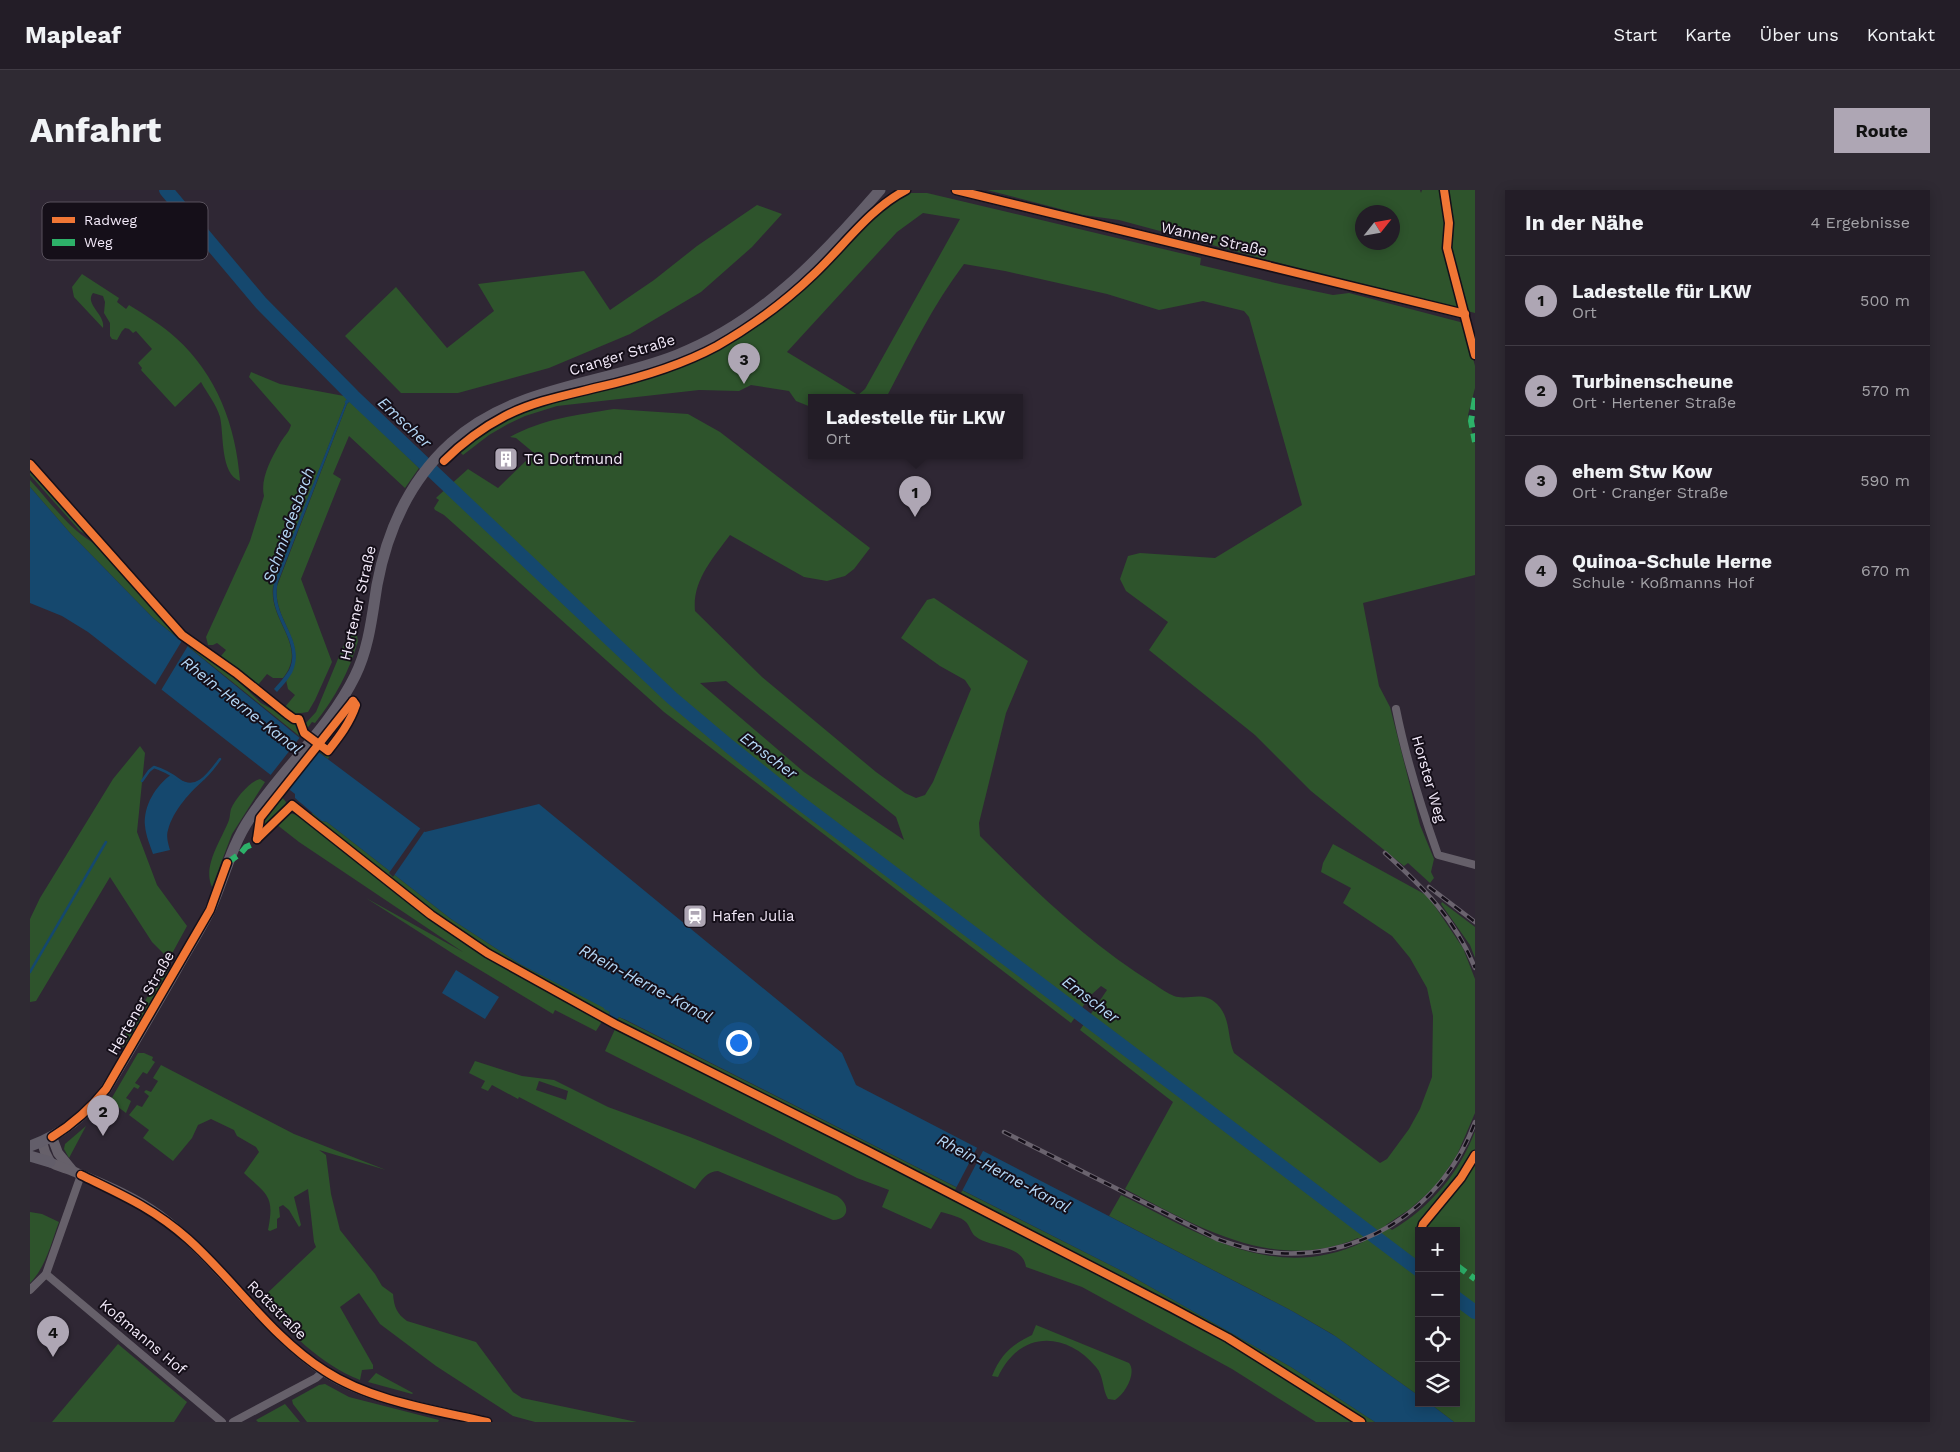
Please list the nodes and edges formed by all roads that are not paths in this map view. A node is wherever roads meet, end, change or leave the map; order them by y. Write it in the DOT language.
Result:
graph roads {
  1 [pos="891,190"];
  2 [pos="956,190"];
  3 [pos="877,193"];
  4 [pos="1465,314"];
  5 [pos="409,493"];
  6 [pos="1396,709"];
  7 [pos="1475,865"];
  8 [pos="47,1139"];
  9 [pos="30,1146"];
  10 [pos="30,1156"];
  11 [pos="50,1162"];
  12 [pos="77,1173"];
  13 [pos="46,1274"];
  14 [pos="30,1290"];
  15 [pos="324,1371"];
  16 [pos="222,1422"];
  17 [pos="232,1422"];
  18 [pos="487,1422"];
  1 -- 3 [label="main road"];
  2 -- 4 [label="street, Wanner Straße"];
  3 -- 5 [label="main road, Cranger Straße"];
  5 -- 8 [label="main road, Hertener Straße"];
  6 -- 7 [label="street, Horster Weg"];
  8 -- 9 [label="main road"];
  8 -- 11 [label="street"];
  8 -- 12 [label="street, Rottstraße"];
  10 -- 11 [label="main road"];
  11 -- 12 [label="street, Rottstraße"];
  12 -- 13 [label="street"];
  12 -- 15 [label="street, Rottstraße"];
  13 -- 14 [label="street"];
  13 -- 16 [label="street, Koßmanns Hof"];
  15 -- 17 [label="street"];
  15 -- 18 [label="street, Rottstraße"];
}
